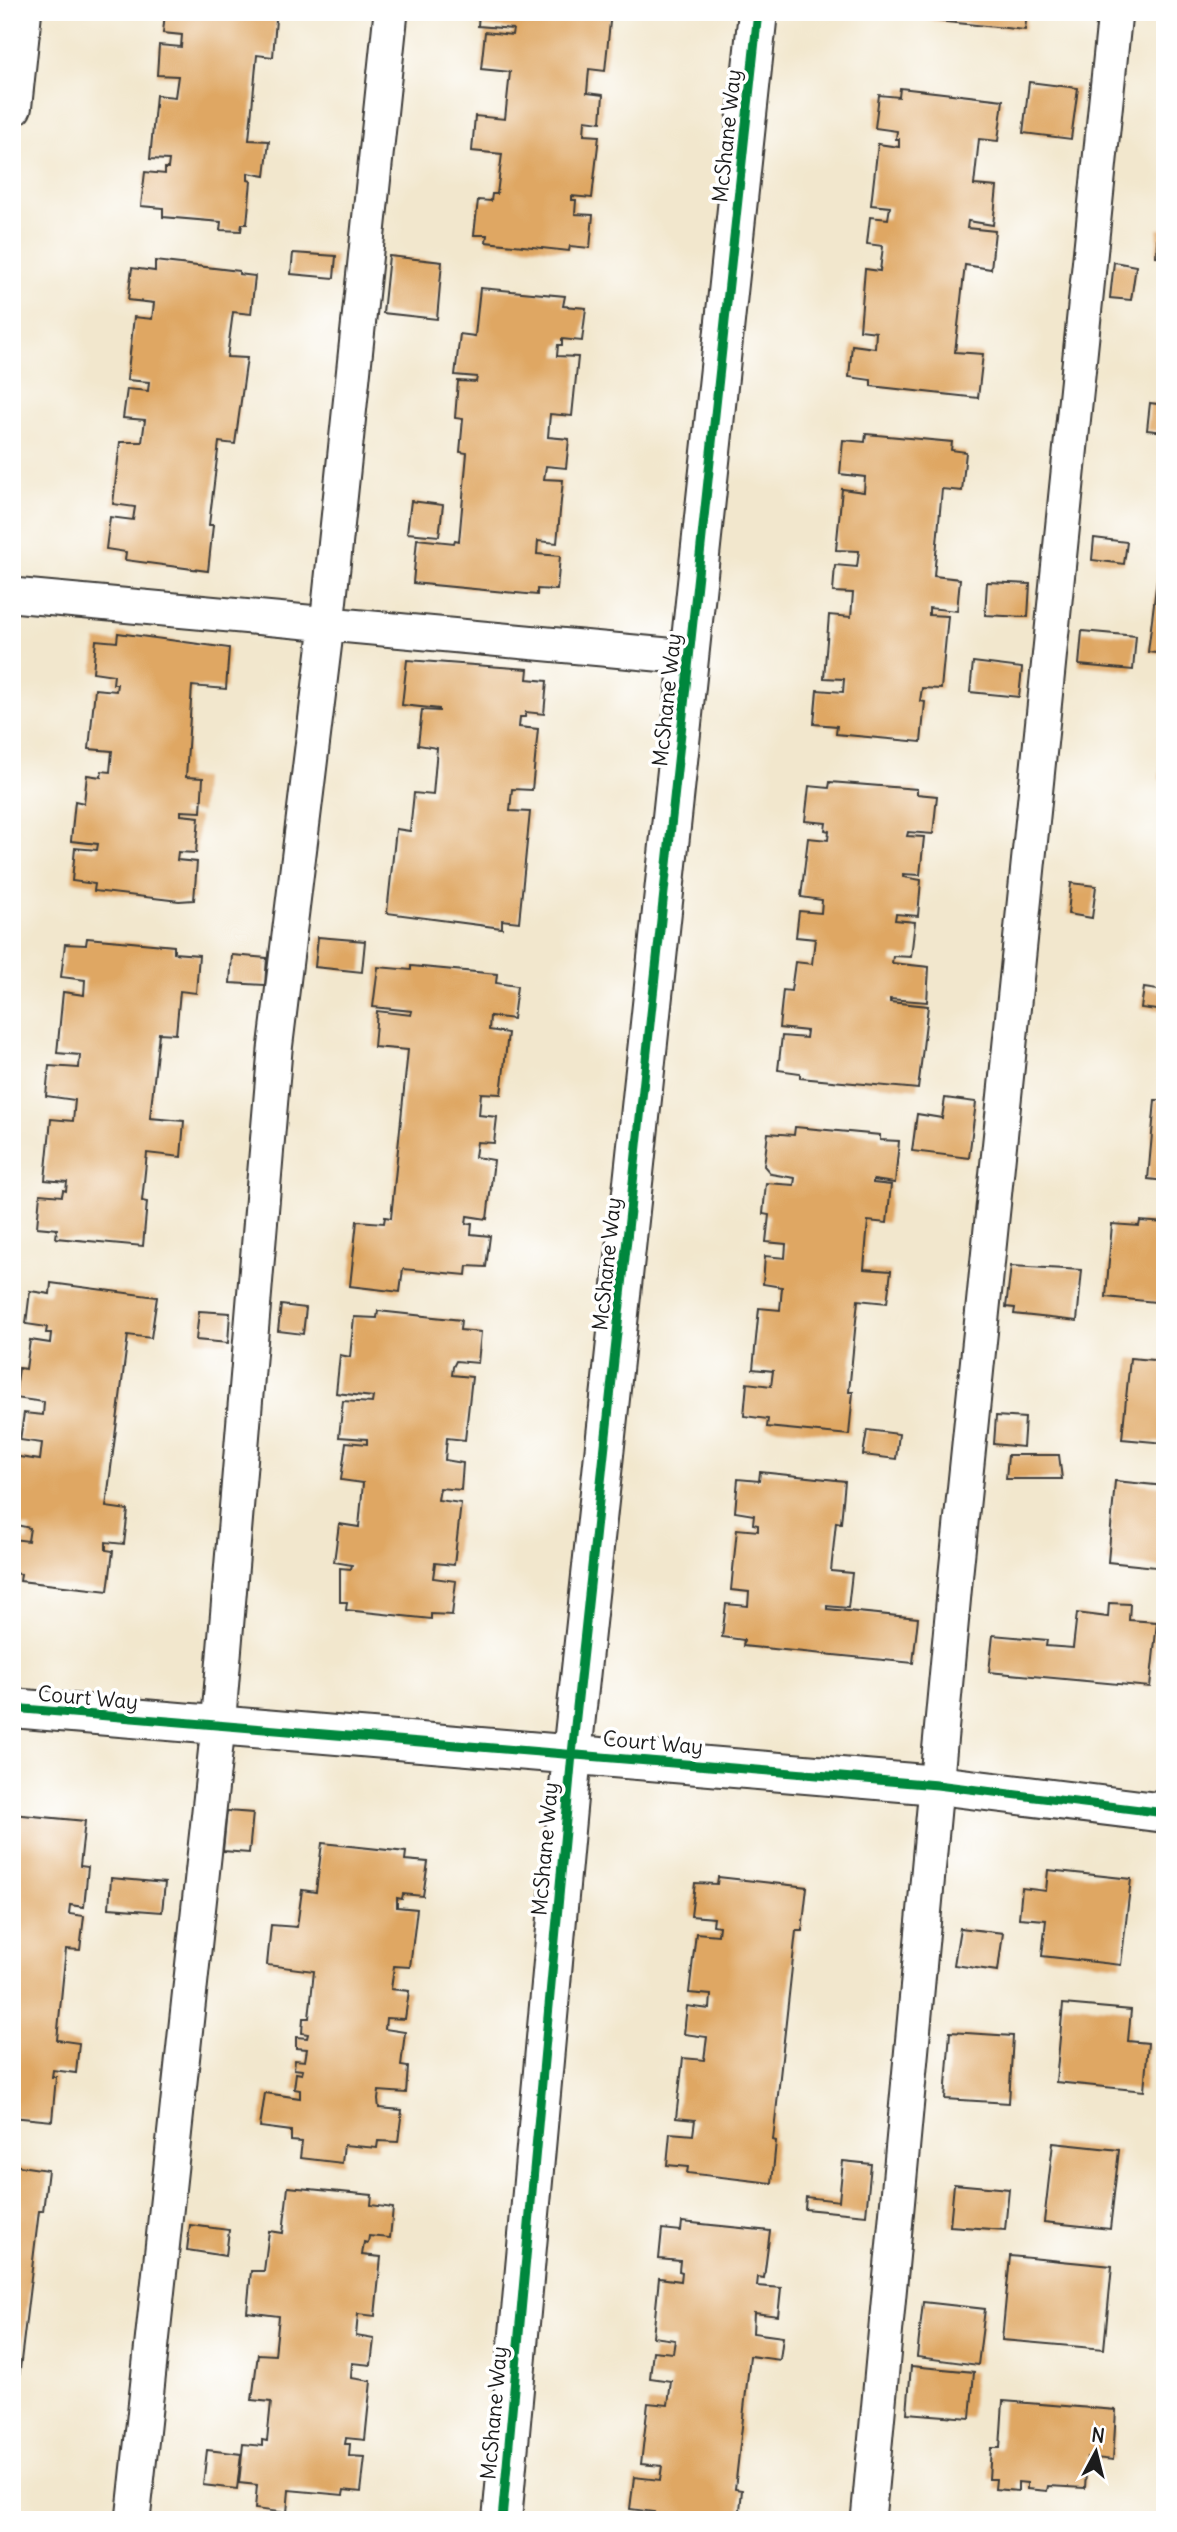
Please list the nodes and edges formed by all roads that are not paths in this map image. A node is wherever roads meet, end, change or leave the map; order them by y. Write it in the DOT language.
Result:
graph roads {
  1 [pos="22,12"];
  2 [pos="391,12"];
  3 [pos="758,12"];
  4 [pos="1115,12"];
  5 [pos="12,107"];
  6 [pos="12,595"];
  7 [pos="327,625"];
  8 [pos="689,657"];
  9 [pos="12,1708"];
  10 [pos="218,1727"];
  11 [pos="572,1754"];
  12 [pos="937,1786"];
  13 [pos="1165,1813"];
  14 [pos="133,2520"];
  15 [pos="502,2520"];
  16 [pos="868,2520"];
  1 -- 5 [label="street"];
  2 -- 7 [label="lane"];
  3 -- 8 [label="street, McShane Way"];
  4 -- 12 [label="lane"];
  6 -- 7 [label="lane"];
  7 -- 8 [label="lane"];
  7 -- 10 [label="lane"];
  8 -- 11 [label="street, McShane Way"];
  9 -- 10 [label="street, Court Way"];
  10 -- 11 [label="street, Court Way"];
  10 -- 14 [label="lane"];
  11 -- 12 [label="street, Court Way"];
  11 -- 15 [label="street, McShane Way"];
  12 -- 13 [label="street, Court Way"];
  12 -- 16 [label="lane"];
}
